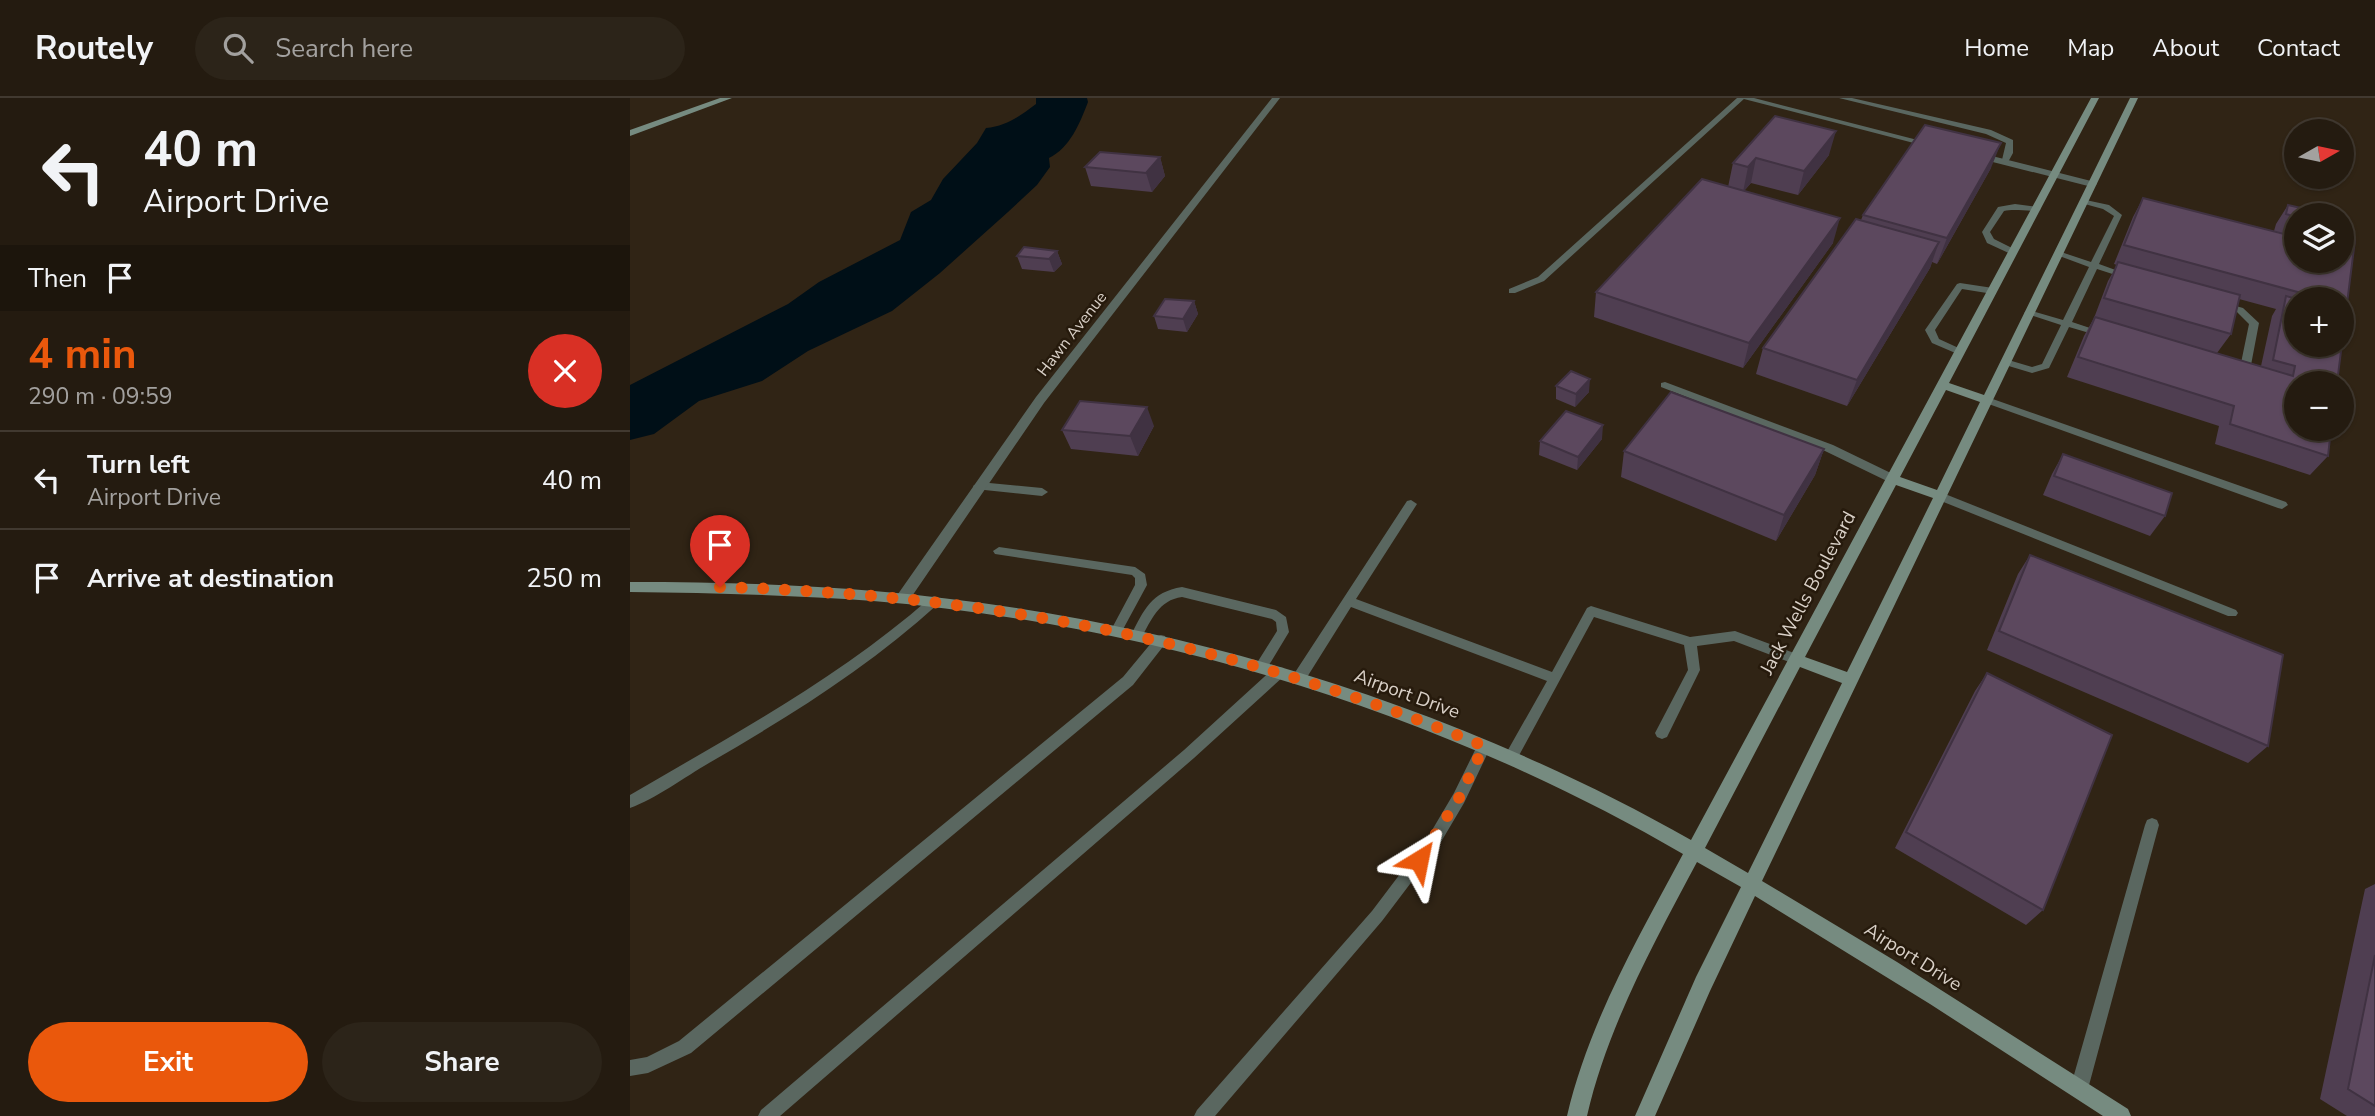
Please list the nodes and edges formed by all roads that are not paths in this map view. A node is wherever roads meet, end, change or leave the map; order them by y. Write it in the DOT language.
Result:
graph roads {
  1 [pos="727,98"];
  2 [pos="1276,98"];
  3 [pos="1743,98"];
  4 [pos="1843,98"];
  5 [pos="2095,98"];
  6 [pos="2134,98"];
  7 [pos="1762,100"];
  8 [pos="630,133"];
  9 [pos="1950,149"];
  10 [pos="1963,152"];
  11 [pos="2004,162"];
  12 [pos="2055,175"];
  13 [pos="2092,184"];
  14 [pos="2084,201"];
  15 [pos="2036,209"];
  16 [pos="2013,252"];
  17 [pos="2058,254"];
  18 [pos="2092,265"];
  19 [pos="2140,279"];
  20 [pos="1512,291"];
  21 [pos="1993,291"];
  22 [pos="2215,303"];
  23 [pos="2029,313"];
  24 [pos="2066,324"];
  25 [pos="2116,338"];
  26 [pos="1960,352"];
  27 [pos="2005,362"];
  28 [pos="2222,369"];
  29 [pos="1665,385"];
  30 [pos="1942,385"];
  31 [pos="1987,400"];
  32 [pos="1893,479"];
  33 [pos="979,486"];
  34 [pos="1042,492"];
  35 [pos="1940,496"];
  36 [pos="1411,504"];
  37 [pos="2282,505"];
  38 [pos="999,551"];
  39 [pos="630,587"];
  40 [pos="903,598"];
  41 [pos="934,601"];
  42 [pos="1349,601"];
  43 [pos="2232,613"];
  44 [pos="1117,630"];
  45 [pos="1137,635"];
  46 [pos="1161,640"];
  47 [pos="1690,642"];
  48 [pos="1797,660"];
  49 [pos="1261,666"];
  50 [pos="1279,672"];
  51 [pos="1299,678"];
  52 [pos="1555,679"];
  53 [pos="1850,680"];
  54 [pos="1662,733"];
  55 [pos="1484,746"];
  56 [pos="1511,757"];
  57 [pos="630,802"];
  58 [pos="2152,825"];
  59 [pos="1694,851"];
  60 [pos="1751,884"];
  61 [pos="630,1068"];
  62 [pos="2079,1089"];
  63 [pos="767,1116"];
  64 [pos="1203,1116"];
  65 [pos="1577,1116"];
  66 [pos="1645,1116"];
  67 [pos="2121,1116"];
  1 -- 8 [label="street"];
  2 -- 33 [label="street, Hawn Avenue"];
  3 -- 7 [label="street"];
  3 -- 20 [label="lane"];
  4 -- 11 [label="lane"];
  5 -- 12 [label="street, Jack Wells Boulevard"];
  6 -- 13 [label="street"];
  7 -- 9 [label="street"];
  10 -- 11 [label="street"];
  11 -- 12 [label="street"];
  12 -- 13 [label="street"];
  12 -- 15 [label="street, Jack Wells Boulevard"];
  13 -- 14 [label="street"];
  14 -- 17 [label="street"];
  14 -- 18 [label="lane"];
  15 -- 16 [label="street, Jack Wells Boulevard"];
  15 -- 16 [label="lane"];
  16 -- 21 [label="street, Jack Wells Boulevard"];
  17 -- 18 [label="lane"];
  17 -- 23 [label="street"];
  18 -- 19 [label="lane"];
  18 -- 24 [label="lane"];
  21 -- 26 [label="street, Jack Wells Boulevard"];
  21 -- 26 [label="lane"];
  22 -- 28 [label="lane"];
  23 -- 24 [label="lane"];
  23 -- 27 [label="street"];
  24 -- 25 [label="lane"];
  24 -- 27 [label="lane"];
  26 -- 30 [label="street, Jack Wells Boulevard"];
  27 -- 31 [label="street"];
  29 -- 32 [label="lane"];
  30 -- 31 [label="street"];
  30 -- 32 [label="street, Jack Wells Boulevard"];
  31 -- 35 [label="street"];
  31 -- 37 [label="lane"];
  32 -- 35 [label="street"];
  32 -- 48 [label="street, Jack Wells Boulevard"];
  33 -- 34 [label="lane"];
  33 -- 40 [label="street, Hawn Avenue"];
  35 -- 43 [label="lane"];
  35 -- 53 [label="street"];
  36 -- 42 [label="lane"];
  38 -- 44 [label="lane"];
  39 -- 40 [label="street, Airport Drive"];
  40 -- 41 [label="street, Airport Drive"];
  41 -- 44 [label="street, Airport Drive"];
  41 -- 57 [label="lane"];
  42 -- 51 [label="lane"];
  42 -- 52 [label="lane"];
  44 -- 45 [label="street, Airport Drive"];
  45 -- 46 [label="street, Airport Drive"];
  45 -- 49 [label="lane"];
  46 -- 49 [label="street, Airport Drive"];
  46 -- 61 [label="lane"];
  47 -- 48 [label="lane"];
  47 -- 52 [label="lane"];
  47 -- 54 [label="lane"];
  48 -- 53 [label="street"];
  48 -- 59 [label="street, Jack Wells Boulevard"];
  49 -- 50 [label="street, Airport Drive"];
  50 -- 51 [label="street, Airport Drive"];
  50 -- 63 [label="lane"];
  51 -- 55 [label="street, Airport Drive"];
  52 -- 56 [label="lane"];
  53 -- 60 [label="street"];
  55 -- 56 [label="street, Airport Drive"];
  55 -- 64 [label="lane"];
  56 -- 59 [label="street, Airport Drive"];
  58 -- 62 [label="lane"];
  59 -- 60 [label="street, Airport Drive"];
  59 -- 65 [label="street, Jack Wells Boulevard"];
  60 -- 62 [label="street, Airport Drive"];
  60 -- 66 [label="street"];
  62 -- 67 [label="street, Airport Drive"];
}
